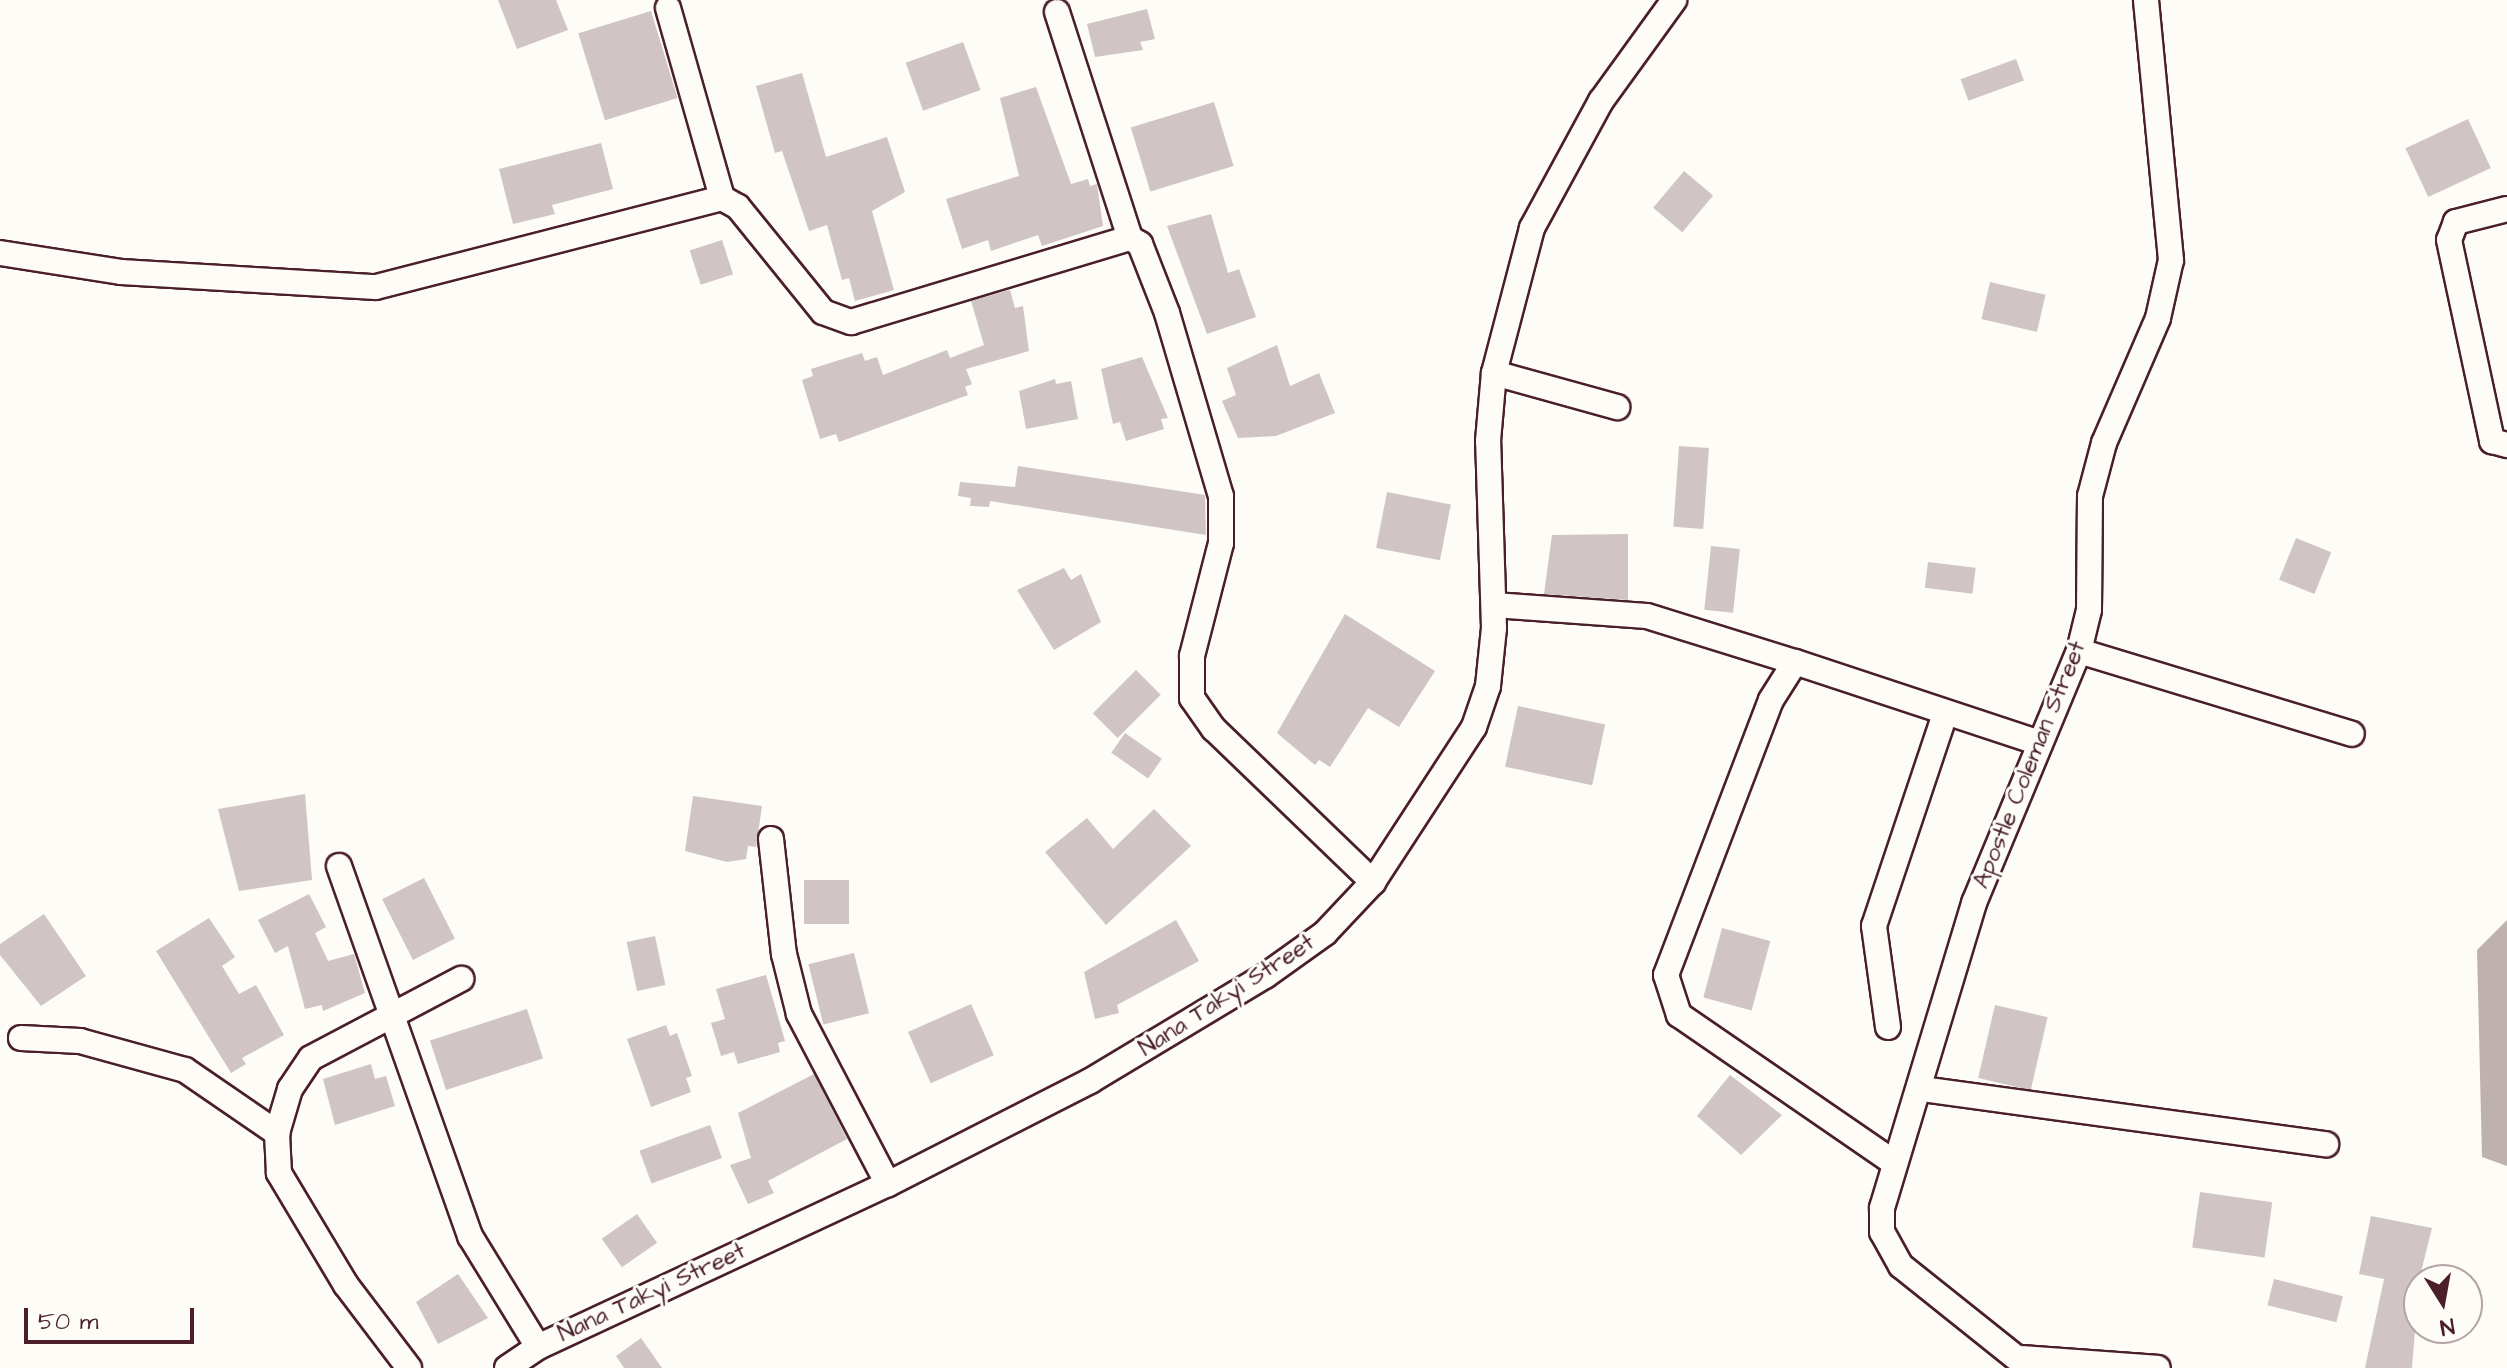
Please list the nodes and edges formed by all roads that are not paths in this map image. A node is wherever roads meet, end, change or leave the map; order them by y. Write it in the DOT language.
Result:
graph roads {
  1 [pos="1674,0"];
  2 [pos="2146,0"];
  3 [pos="668,8"];
  4 [pos="1057,12"];
  5 [pos="722,198"];
  6 [pos="2507,209"];
  7 [pos="1130,238"];
  8 [pos="0,253"];
  9 [pos="1494,373"];
  10 [pos="1617,407"];
  11 [pos="2507,445"];
  12 [pos="1494,605"];
  13 [pos="2079,651"];
  14 [pos="1795,662"];
  15 [pos="1945,714"];
  16 [pos="2352,734"];
  17 [pos="2037,742"];
  18 [pos="771,839"];
  19 [pos="339,866"];
  20 [pos="1373,882"];
  21 [pos="461,979"];
  22 [pos="397,1017"];
  23 [pos="1888,1027"];
  24 [pos="21,1038"];
  25 [pos="1922,1089"];
  26 [pos="277,1133"];
  27 [pos="2326,1144"];
  28 [pos="1893,1162"];
  29 [pos="888,1184"];
  30 [pos="538,1347"];
  31 [pos="2026,1363"];
  32 [pos="409,1368"];
  33 [pos="507,1368"];
  34 [pos="2158,1368"];
  1 -- 9 [label="street, Nana Takyi Street"];
  2 -- 13 [label="street, Apostle Coleman Street"];
  3 -- 5 [label="street"];
  4 -- 7 [label="street"];
  5 -- 7 [label="street"];
  5 -- 8 [label="street"];
  6 -- 11 [label="street"];
  7 -- 20 [label="street"];
  9 -- 10 [label="street"];
  9 -- 12 [label="street, Nana Takyi Street"];
  12 -- 14 [label="street"];
  12 -- 20 [label="street, Nana Takyi Street"];
  13 -- 16 [label="street"];
  13 -- 17 [label="street, Apostle Coleman Street"];
  14 -- 15 [label="street"];
  14 -- 28 [label="street"];
  15 -- 17 [label="street"];
  15 -- 23 [label="street"];
  17 -- 25 [label="street, Apostle Coleman Street"];
  18 -- 29 [label="street"];
  19 -- 22 [label="street"];
  20 -- 29 [label="street, Nana Takyi Street"];
  21 -- 22 [label="street"];
  22 -- 26 [label="street"];
  22 -- 30 [label="street"];
  24 -- 26 [label="street"];
  25 -- 27 [label="street"];
  25 -- 28 [label="street, Apostle Coleman Street"];
  26 -- 32 [label="street"];
  28 -- 31 [label="street, Apostle Coleman Street"];
  29 -- 30 [label="street, Nana Takyi Street"];
  30 -- 33 [label="street, Nana Takyi Street"];
  31 -- 34 [label="street"];
}
